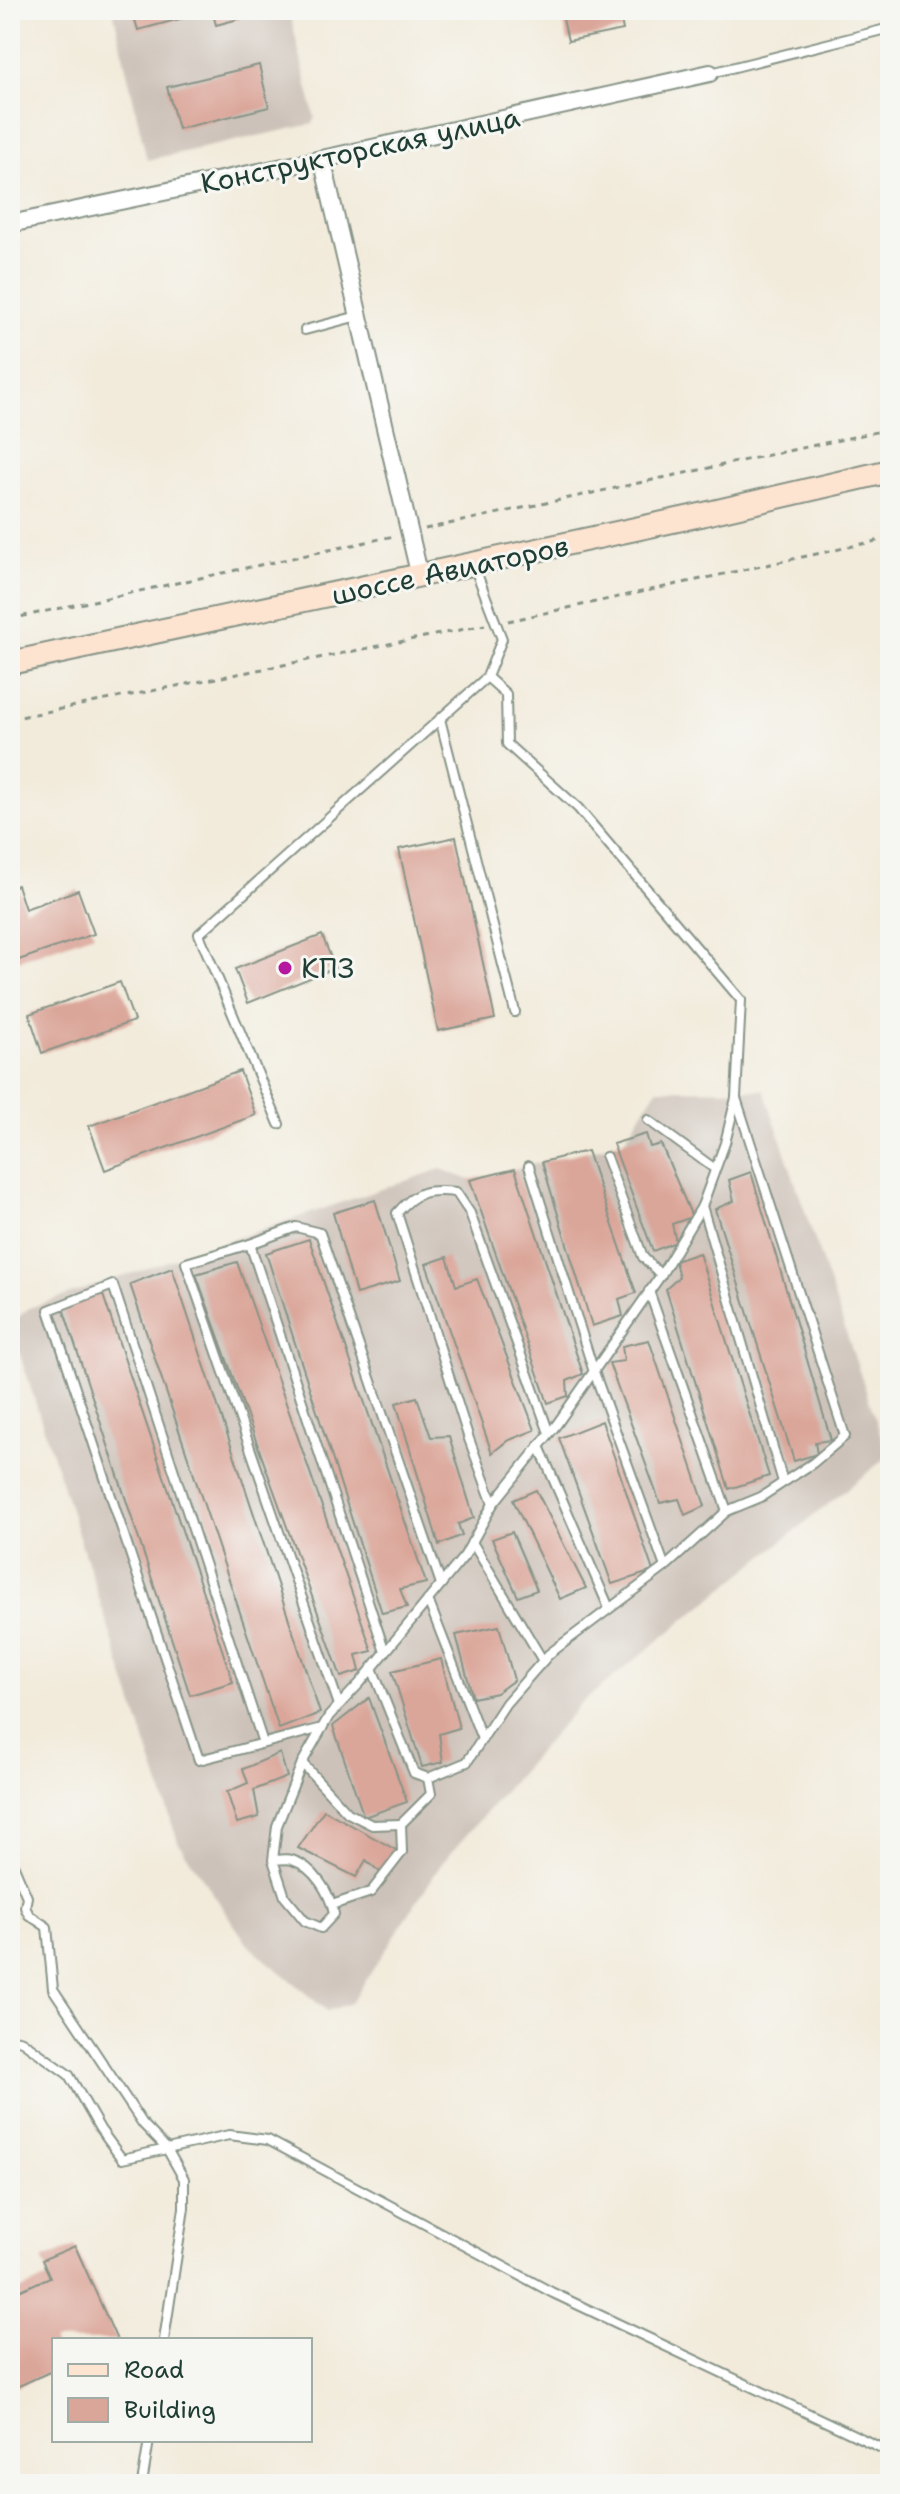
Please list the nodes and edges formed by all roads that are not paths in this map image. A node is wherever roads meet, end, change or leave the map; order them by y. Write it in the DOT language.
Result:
graph roads {
  1 [pos="890,28"];
  2 [pos="710,73"];
  3 [pos="322,159"];
  4 [pos="10,224"];
  5 [pos="358,316"];
  6 [pos="305,330"];
  7 [pos="890,471"];
  8 [pos="473,565"];
  9 [pos="420,577"];
  10 [pos="10,663"];
  11 [pos="487,677"];
  12 [pos="440,719"];
  13 [pos="515,1012"];
  14 [pos="736,1098"];
  15 [pos="648,1120"];
  16 [pos="279,1124"];
  17 [pos="606,1157"];
  18 [pos="529,1166"];
  19 [pos="715,1169"];
  20 [pos="702,1206"];
  21 [pos="250,1244"];
  22 [pos="661,1275"];
  23 [pos="649,1291"];
  24 [pos="593,1369"];
  25 [pos="549,1433"];
  26 [pos="539,1446"];
  27 [pos="783,1482"];
  28 [pos="493,1504"];
  29 [pos="727,1511"];
  30 [pos="472,1542"];
  31 [pos="665,1567"];
  32 [pos="441,1584"];
  33 [pos="428,1600"];
  34 [pos="609,1608"];
  35 [pos="385,1652"];
  36 [pos="543,1661"];
  37 [pos="372,1668"];
  38 [pos="339,1705"];
  39 [pos="322,1728"];
  40 [pos="482,1739"];
  41 [pos="263,1743"];
  42 [pos="302,1763"];
  43 [pos="428,1778"];
  44 [pos="401,1824"];
  45 [pos="10,1857"];
  46 [pos="273,1860"];
  47 [pos="332,1905"];
  48 [pos="10,2038"];
  49 [pos="167,2149"];
  50 [pos="164,2338"];
  51 [pos="149,2442"];
  52 [pos="890,2452"];
  53 [pos="142,2484"];
  1 -- 2 [label="lane"];
  2 -- 3 [label="street, Конструкторская улица"];
  3 -- 4 [label="street, Конструкторская улица"];
  3 -- 5 [label="street"];
  5 -- 6 [label="lane"];
  5 -- 9 [label="street"];
  7 -- 8 [label="street, шоссе Авиаторов"];
  8 -- 9 [label="street, шоссе Авиаторов"];
  8 -- 11 [label="lane"];
  9 -- 10 [label="street, шоссе Авиаторов"];
  11 -- 12 [label="lane"];
  11 -- 14 [label="lane"];
  12 -- 13 [label="lane"];
  12 -- 16 [label="lane"];
  14 -- 19 [label="lane"];
  14 -- 27 [label="lane"];
  15 -- 19 [label="lane"];
  17 -- 22 [label="lane"];
  18 -- 24 [label="lane"];
  19 -- 20 [label="lane"];
  20 -- 22 [label="lane"];
  20 -- 27 [label="lane"];
  21 -- 32 [label="lane"];
  21 -- 35 [label="lane"];
  21 -- 38 [label="lane"];
  22 -- 23 [label="lane"];
  23 -- 24 [label="lane"];
  23 -- 29 [label="lane"];
  24 -- 25 [label="lane"];
  24 -- 31 [label="lane"];
  25 -- 26 [label="lane"];
  25 -- 28 [label="lane"];
  26 -- 28 [label="lane"];
  26 -- 34 [label="lane"];
  27 -- 29 [label="lane"];
  28 -- 30 [label="lane"];
  29 -- 31 [label="lane"];
  30 -- 32 [label="lane"];
  30 -- 36 [label="lane"];
  31 -- 34 [label="lane"];
  32 -- 33 [label="lane"];
  33 -- 35 [label="lane"];
  33 -- 40 [label="lane"];
  34 -- 36 [label="lane"];
  35 -- 37 [label="lane"];
  36 -- 40 [label="lane"];
  37 -- 38 [label="lane"];
  37 -- 43 [label="lane"];
  38 -- 39 [label="lane"];
  39 -- 41 [label="lane"];
  39 -- 42 [label="lane"];
  40 -- 43 [label="lane"];
  41 -- 41 [label="lane"];
  42 -- 44 [label="lane"];
  42 -- 46 [label="lane"];
  43 -- 44 [label="lane"];
  44 -- 47 [label="lane"];
  45 -- 49 [label="lane"];
  46 -- 47 [label="lane"];
  46 -- 47 [label="lane"];
  48 -- 49 [label="lane"];
  49 -- 50 [label="lane"];
  49 -- 52 [label="lane"];
  51 -- 53 [label="lane"];
}
